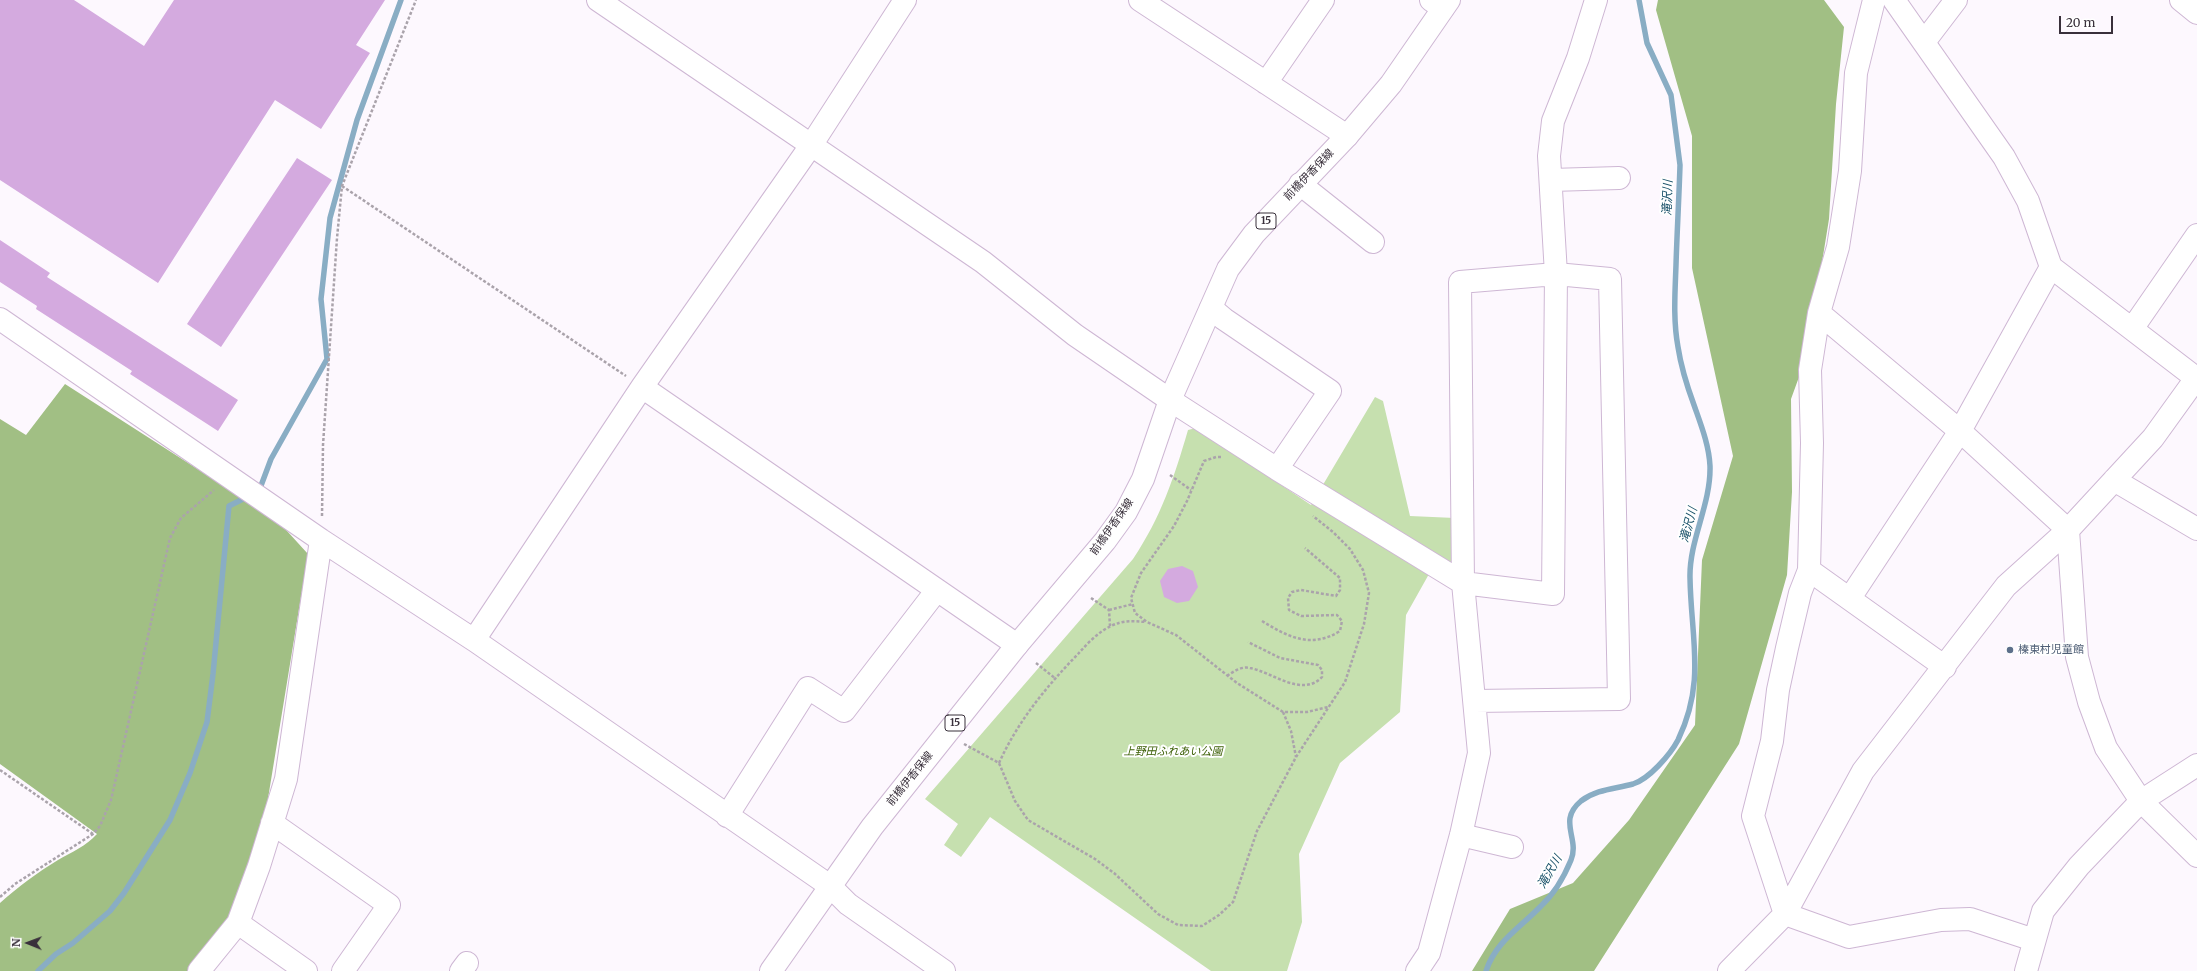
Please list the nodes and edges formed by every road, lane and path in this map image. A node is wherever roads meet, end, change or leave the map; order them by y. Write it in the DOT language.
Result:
graph roads {
  1 [pos="416,0"];
  2 [pos="598,0"];
  3 [pos="905,0"];
  4 [pos="1140,0"];
  5 [pos="1324,0"];
  6 [pos="1596,0"];
  7 [pos="1874,0"];
  8 [pos="1894,0"];
  9 [pos="1956,0"];
  10 [pos="2181,0"];
  11 [pos="1441,3"];
  12 [pos="2197,13"];
  13 [pos="1924,42"];
  14 [pos="1266,83"];
  15 [pos="1347,136"];
  16 [pos="812,144"];
  17 [pos="1619,178"];
  18 [pos="1550,180"];
  19 [pos="1300,184"];
  20 [pos="342,186"];
  21 [pos="2197,235"];
  22 [pos="1373,242"];
  23 [pos="2051,267"];
  24 [pos="1556,274"];
  25 [pos="1211,308"];
  26 [pos="1819,314"];
  27 [pos="0,319"];
  28 [pos="2132,328"];
  29 [pos="2197,377"];
  30 [pos="642,387"];
  31 [pos="1170,400"];
  32 [pos="1960,431"];
  33 [pos="1226,458"];
  34 [pos="1277,469"];
  35 [pos="1170,475"];
  36 [pos="230,477"];
  37 [pos="2114,480"];
  38 [pos="1192,490"];
  39 [pos="1307,512"];
  40 [pos="2197,529"];
  41 [pos="2068,530"];
  42 [pos="321,540"];
  43 [pos="1305,548"];
  44 [pos="1809,570"];
  45 [pos="1463,583"];
  46 [pos="937,590"];
  47 [pos="1091,598"];
  48 [pos="1850,598"];
  49 [pos="1133,604"];
  50 [pos="1109,610"];
  51 [pos="1262,621"];
  52 [pos="1147,622"];
  53 [pos="1110,626"];
  54 [pos="474,640"];
  55 [pos="1248,642"];
  56 [pos="1017,645"];
  57 [pos="1036,663"];
  58 [pos="1945,667"];
  59 [pos="1228,676"];
  60 [pos="1056,679"];
  61 [pos="1475,701"];
  62 [pos="1328,707"];
  63 [pos="1283,712"];
  64 [pos="964,744"];
  65 [pos="1296,757"];
  66 [pos="999,763"];
  67 [pos="2197,765"];
  68 [pos="0,770"];
  69 [pos="2141,801"];
  70 [pos="726,816"];
  71 [pos="272,824"];
  72 [pos="93,834"];
  73 [pos="1461,835"];
  74 [pos="1512,847"];
  75 [pos="2197,856"];
  76 [pos="830,886"];
  77 [pos="0,897"];
  78 [pos="1785,914"];
  79 [pos="238,923"];
  80 [pos="2034,940"];
  81 [pos="199,971"];
  82 [pos="306,971"];
  83 [pos="343,971"];
  84 [pos="771,971"];
  85 [pos="944,971"];
  86 [pos="1418,971"];
  87 [pos="1730,971"];
  88 [pos="2026,971"];
  1 -- 20 [label="path"];
  2 -- 16 [label="street"];
  3 -- 16 [label="street"];
  4 -- 14 [label="street"];
  5 -- 14 [label="street"];
  6 -- 18 [label="street"];
  7 -- 26 [label="street"];
  8 -- 13 [label="street"];
  9 -- 13 [label="street"];
  10 -- 12 [label="street"];
  11 -- 15 [label="street, 前橋伊香保線 / 15"];
  13 -- 23 [label="street"];
  14 -- 15 [label="street"];
  15 -- 19 [label="street, 前橋伊香保線 / 15"];
  16 -- 30 [label="street"];
  16 -- 31 [label="street"];
  17 -- 18 [label="street"];
  18 -- 24 [label="street"];
  19 -- 22 [label="street"];
  19 -- 25 [label="street, 前橋伊香保線 / 15"];
  20 -- 30 [label="path"];
  20 -- 42 [label="path"];
  21 -- 28 [label="street"];
  23 -- 28 [label="street"];
  23 -- 32 [label="street"];
  24 -- 45 [label="street"];
  24 -- 45 [label="street"];
  24 -- 61 [label="street"];
  25 -- 31 [label="street, 前橋伊香保線 / 15"];
  25 -- 34 [label="street"];
  26 -- 32 [label="street"];
  26 -- 44 [label="street"];
  27 -- 36 [label="street"];
  28 -- 29 [label="street"];
  29 -- 37 [label="street"];
  30 -- 46 [label="street"];
  30 -- 54 [label="street"];
  31 -- 34 [label="street"];
  31 -- 56 [label="street, 前橋伊香保線 / 15"];
  32 -- 41 [label="street"];
  32 -- 48 [label="street"];
  33 -- 38 [label="path"];
  34 -- 45 [label="street"];
  35 -- 38 [label="path"];
  36 -- 42 [label="street"];
  36 -- 72 [label="path"];
  37 -- 40 [label="street"];
  37 -- 41 [label="street"];
  38 -- 49 [label="path"];
  39 -- 62 [label="path"];
  41 -- 58 [label="street"];
  41 -- 69 [label="street"];
  42 -- 54 [label="street"];
  42 -- 71 [label="street"];
  43 -- 51 [label="path"];
  44 -- 48 [label="street"];
  44 -- 78 [label="street"];
  45 -- 61 [label="street"];
  46 -- 56 [label="street"];
  46 -- 70 [label="street"];
  47 -- 50 [label="path"];
  48 -- 58 [label="street"];
  49 -- 50 [label="path"];
  49 -- 52 [label="path"];
  50 -- 53 [label="path"];
  52 -- 53 [label="path"];
  52 -- 59 [label="path"];
  53 -- 60 [label="path"];
  54 -- 70 [label="street"];
  55 -- 59 [label="path"];
  56 -- 76 [label="street, 前橋伊香保線 / 15"];
  57 -- 60 [label="path"];
  58 -- 78 [label="street"];
  59 -- 63 [label="path"];
  60 -- 66 [label="path"];
  61 -- 73 [label="street"];
  62 -- 63 [label="path"];
  62 -- 65 [label="path"];
  63 -- 65 [label="path"];
  64 -- 66 [label="path"];
  65 -- 66 [label="path"];
  67 -- 69 [label="street"];
  68 -- 72 [label="path"];
  69 -- 75 [label="street"];
  69 -- 80 [label="street"];
  70 -- 76 [label="street"];
  71 -- 79 [label="street"];
  71 -- 83 [label="street"];
  72 -- 77 [label="path"];
  73 -- 74 [label="street"];
  73 -- 86 [label="street"];
  76 -- 84 [label="street, 前橋伊香保線 / 15"];
  76 -- 85 [label="street"];
  78 -- 80 [label="street"];
  78 -- 87 [label="street"];
  79 -- 81 [label="street"];
  79 -- 82 [label="street"];
  80 -- 88 [label="street"];
}
